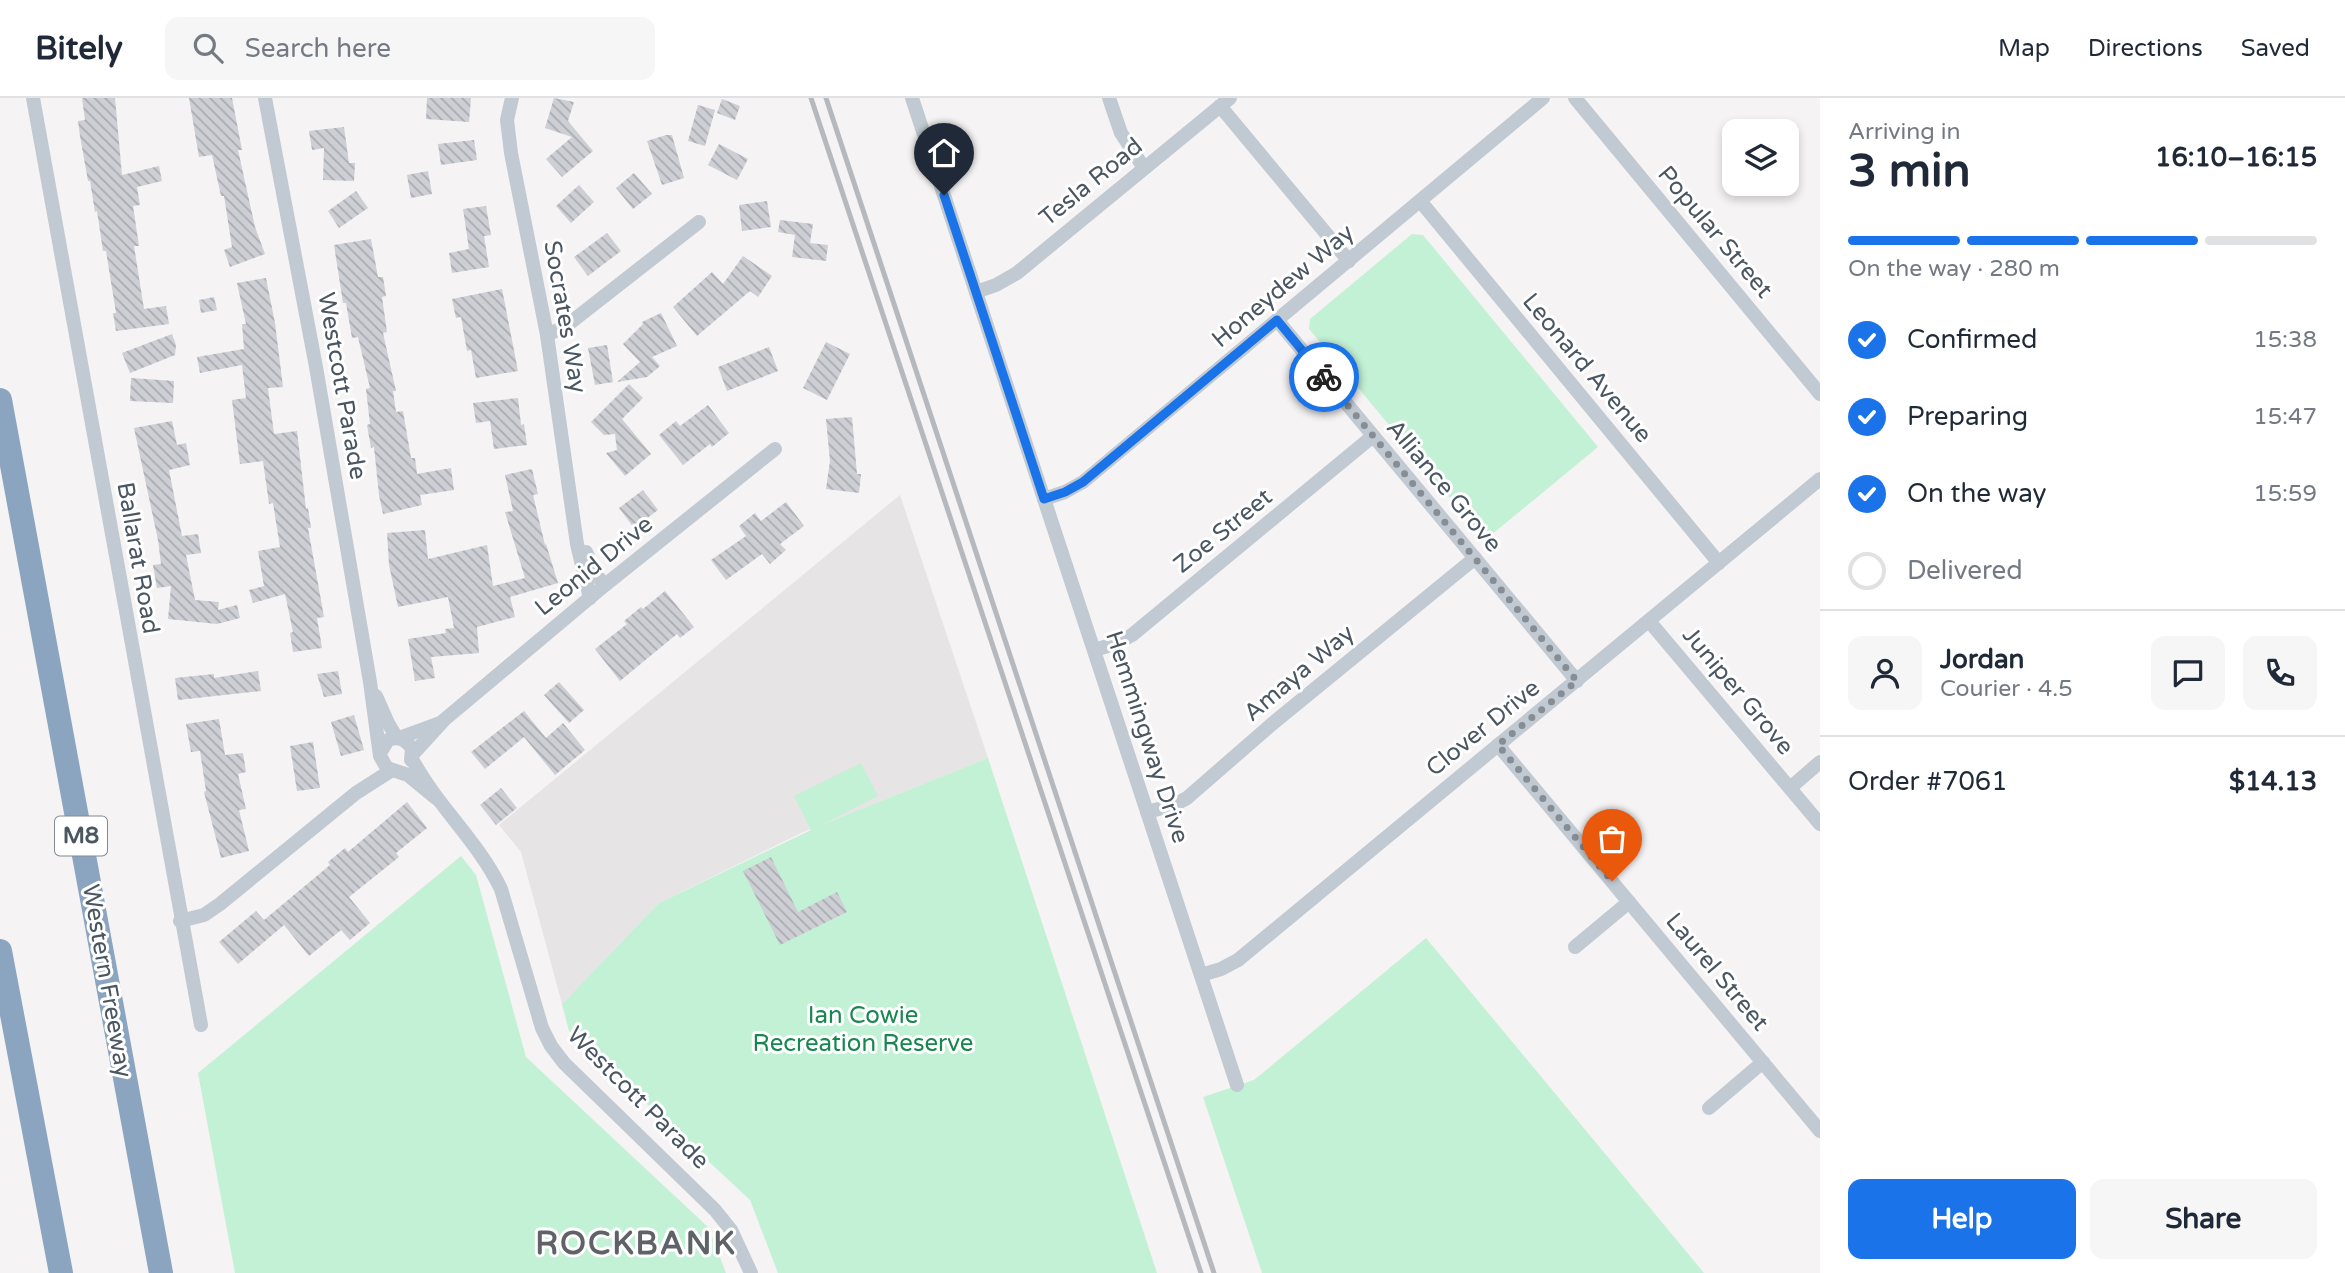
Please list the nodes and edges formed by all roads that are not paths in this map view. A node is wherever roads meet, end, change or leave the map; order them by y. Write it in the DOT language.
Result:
graph roads {
  1 [pos="33,98"];
  2 [pos="265,98"];
  3 [pos="512,98"];
  4 [pos="912,98"];
  5 [pos="1109,98"];
  6 [pos="1544,98"];
  7 [pos="1575,98"];
  8 [pos="1225,102"];
  9 [pos="1144,168"];
  10 [pos="1421,202"];
  11 [pos="699,222"];
  12 [pos="1349,261"];
  13 [pos="976,292"];
  14 [pos="1277,320"];
  15 [pos="547,335"];
  16 [pos="1820,394"];
  17 [pos="0,400"];
  18 [pos="1373,436"];
  19 [pos="775,449"];
  20 [pos="1820,478"];
  21 [pos="1044,499"];
  22 [pos="578,544"];
  23 [pos="1475,558"];
  24 [pos="1719,563"];
  25 [pos="605,585"];
  26 [pos="590,598"];
  27 [pos="1649,621"];
  28 [pos="1094,650"];
  29 [pos="1577,681"];
  30 [pos="370,682"];
  31 [pos="444,720"];
  32 [pos="398,738"];
  33 [pos="1498,745"];
  34 [pos="380,754"];
  35 [pos="412,756"];
  36 [pos="1820,762"];
  37 [pos="394,770"];
  38 [pos="1790,788"];
  39 [pos="356,793"];
  40 [pos="436,798"];
  41 [pos="1147,812"];
  42 [pos="1820,824"];
  43 [pos="1629,902"];
  44 [pos="180,921"];
  45 [pos="1575,947"];
  46 [pos="0,951"];
  47 [pos="1201,975"];
  48 [pos="201,1025"];
  49 [pos="1763,1062"];
  50 [pos="1237,1085"];
  51 [pos="1709,1108"];
  52 [pos="1820,1131"];
  53 [pos="61,1273"];
  54 [pos="161,1273"];
  55 [pos="751,1273"];
  1 -- 44 [label="street, Ballarat Road"];
  2 -- 30 [label="street, Westcott Parade"];
  3 -- 15 [label="street, Socrates Way"];
  4 -- 13 [label="street, Hemmingway Drive"];
  5 -- 9 [label="street"];
  6 -- 10 [label="street, Honeydew Way"];
  7 -- 16 [label="street, Popular Street"];
  8 -- 9 [label="street, Tesla Road"];
  8 -- 12 [label="street"];
  9 -- 13 [label="street, Tesla Road"];
  10 -- 12 [label="street, Honeydew Way"];
  10 -- 24 [label="street, Leonard Avenue"];
  11 -- 15 [label="street"];
  12 -- 14 [label="street, Honeydew Way"];
  13 -- 21 [label="street, Hemmingway Drive"];
  14 -- 18 [label="street, Alliance Grove"];
  14 -- 21 [label="street, Honeydew Way"];
  15 -- 22 [label="street, Socrates Way"];
  17 -- 54 [label="highway, Western Freeway / M8"];
  18 -- 23 [label="street, Alliance Grove"];
  18 -- 28 [label="street, Zoe Street"];
  19 -- 25 [label="street, Leonid Drive"];
  20 -- 24 [label="street, Clover Drive"];
  21 -- 28 [label="street, Hemmingway Drive"];
  22 -- 25 [label="street, Socrates Way"];
  22 -- 26 [label="street, Socrates Way"];
  23 -- 29 [label="street, Alliance Grove"];
  23 -- 41 [label="street, Amaya Way"];
  24 -- 27 [label="street, Clover Drive"];
  25 -- 26 [label="street, Leonid Drive"];
  26 -- 31 [label="street, Leonid Drive"];
  27 -- 29 [label="street, Clover Drive"];
  27 -- 38 [label="street, Juniper Grove"];
  28 -- 41 [label="street, Hemmingway Drive"];
  29 -- 33 [label="street, Clover Drive"];
  30 -- 32 [label="street, Westcott Parade"];
  30 -- 34 [label="street, Westcott Parade"];
  31 -- 32 [label="street, Leonid Drive"];
  31 -- 35 [label="street, Leonid Drive"];
  32 -- 34 [label="street"];
  32 -- 35 [label="street"];
  33 -- 43 [label="street, Laurel Street"];
  33 -- 47 [label="street, Clover Drive"];
  34 -- 37 [label="street"];
  34 -- 39 [label="street"];
  35 -- 37 [label="street"];
  35 -- 40 [label="street, Westcott Parade"];
  36 -- 38 [label="street"];
  37 -- 39 [label="street"];
  37 -- 40 [label="street, Westcott Parade"];
  38 -- 42 [label="street, Juniper Grove"];
  39 -- 44 [label="street"];
  40 -- 55 [label="street, Westcott Parade"];
  41 -- 47 [label="street, Hemmingway Drive"];
  43 -- 45 [label="street"];
  43 -- 49 [label="street, Laurel Street"];
  44 -- 48 [label="street, Ballarat Road"];
  46 -- 53 [label="highway"];
  47 -- 50 [label="street, Hemmingway Drive"];
  49 -- 51 [label="street"];
  49 -- 52 [label="street, Laurel Street"];
}
